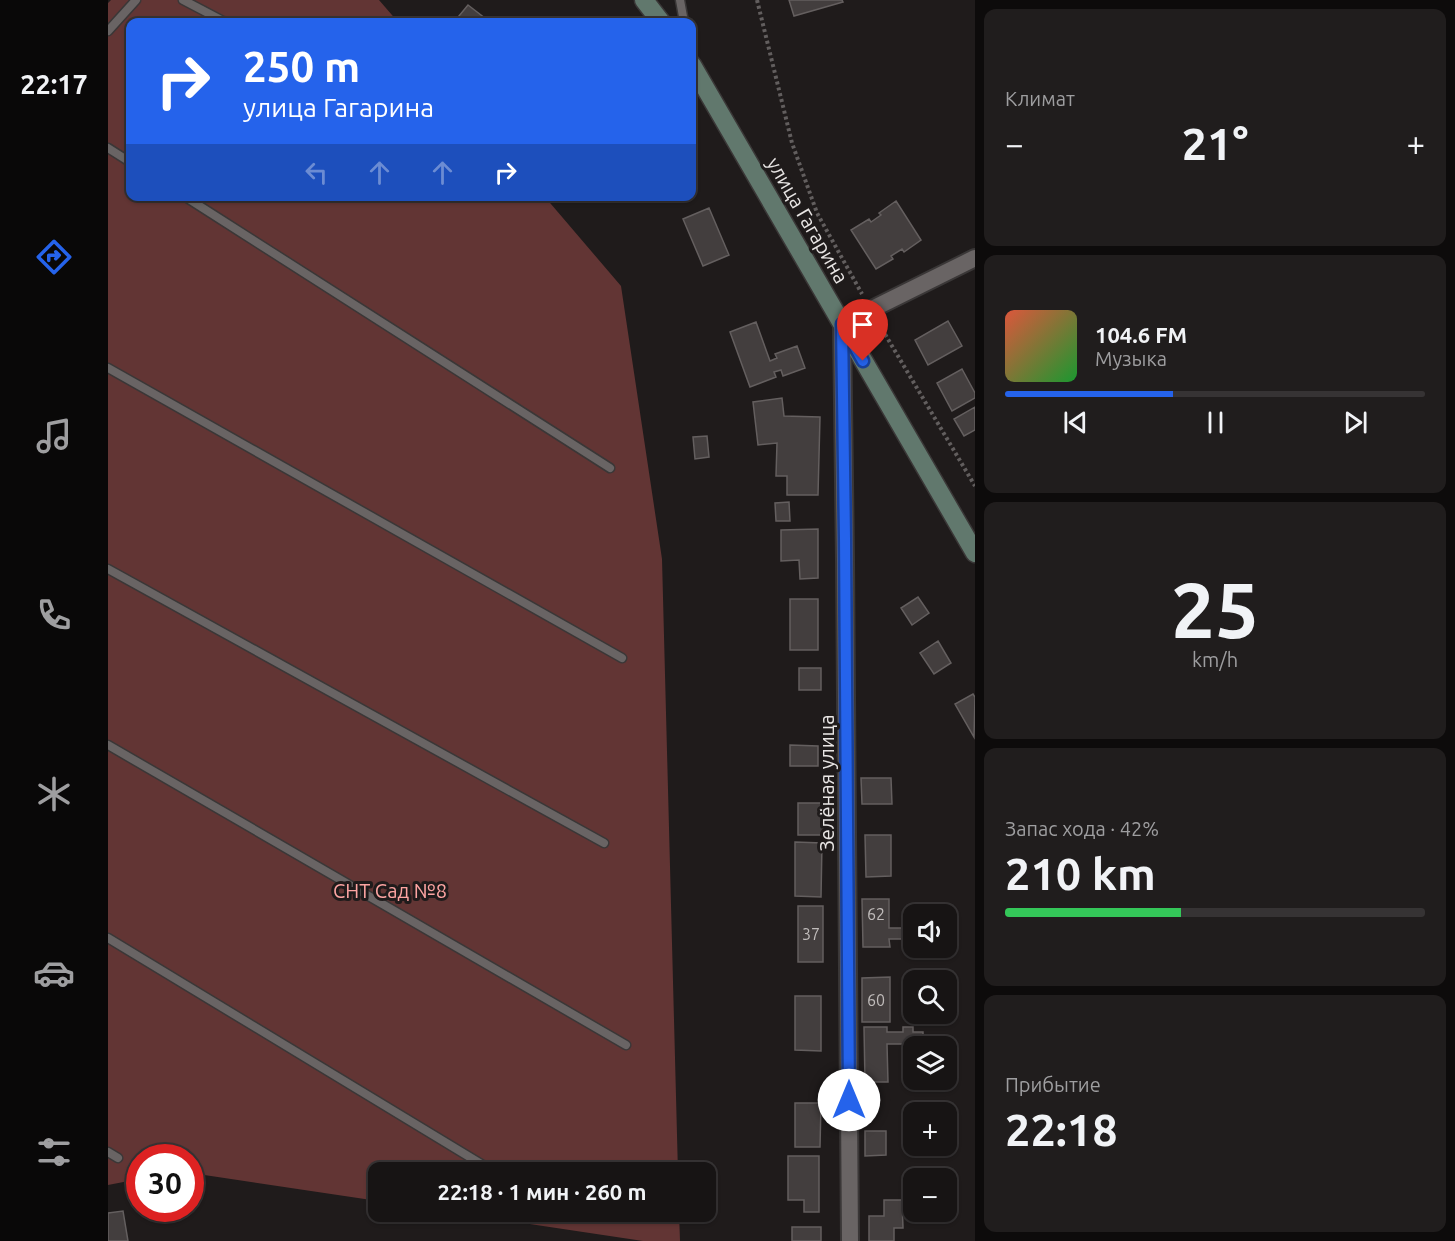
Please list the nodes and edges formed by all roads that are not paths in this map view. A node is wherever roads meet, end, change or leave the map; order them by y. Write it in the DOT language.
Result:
graph roads {
  1 [pos="136,0"];
  2 [pos="183,0"];
  3 [pos="644,0"];
  4 [pos="680,0"];
  5 [pos="217,18"];
  6 [pos="658,18"];
  7 [pos="683,18"];
  8 [pos="108,31"];
  9 [pos="696,71"];
  10 [pos="108,148"];
  11 [pos="126,159"];
  12 [pos="192,201"];
  13 [pos="975,258"];
  14 [pos="842,324"];
  15 [pos="108,368"];
  16 [pos="610,468"];
  17 [pos="975,554"];
  18 [pos="108,569"];
  19 [pos="622,658"];
  20 [pos="108,745"];
  21 [pos="603,843"];
  22 [pos="108,938"];
  23 [pos="626,1045"];
  24 [pos="108,1152"];
  25 [pos="118,1158"];
  26 [pos="478,1162"];
  27 [pos="850,1241"];
  1 -- 8 [label="lane"];
  2 -- 5 [label="lane"];
  3 -- 6 [label="main road"];
  4 -- 7 [label="lane"];
  9 -- 14 [label="main road, улица Гагарина"];
  10 -- 11 [label="lane"];
  12 -- 16 [label="lane"];
  13 -- 14 [label="street"];
  14 -- 17 [label="main road, улица Гагарина"];
  14 -- 27 [label="street, Зелёная улица"];
  15 -- 19 [label="lane"];
  18 -- 21 [label="lane"];
  20 -- 23 [label="lane"];
  22 -- 26 [label="lane"];
  24 -- 25 [label="lane"];
}
